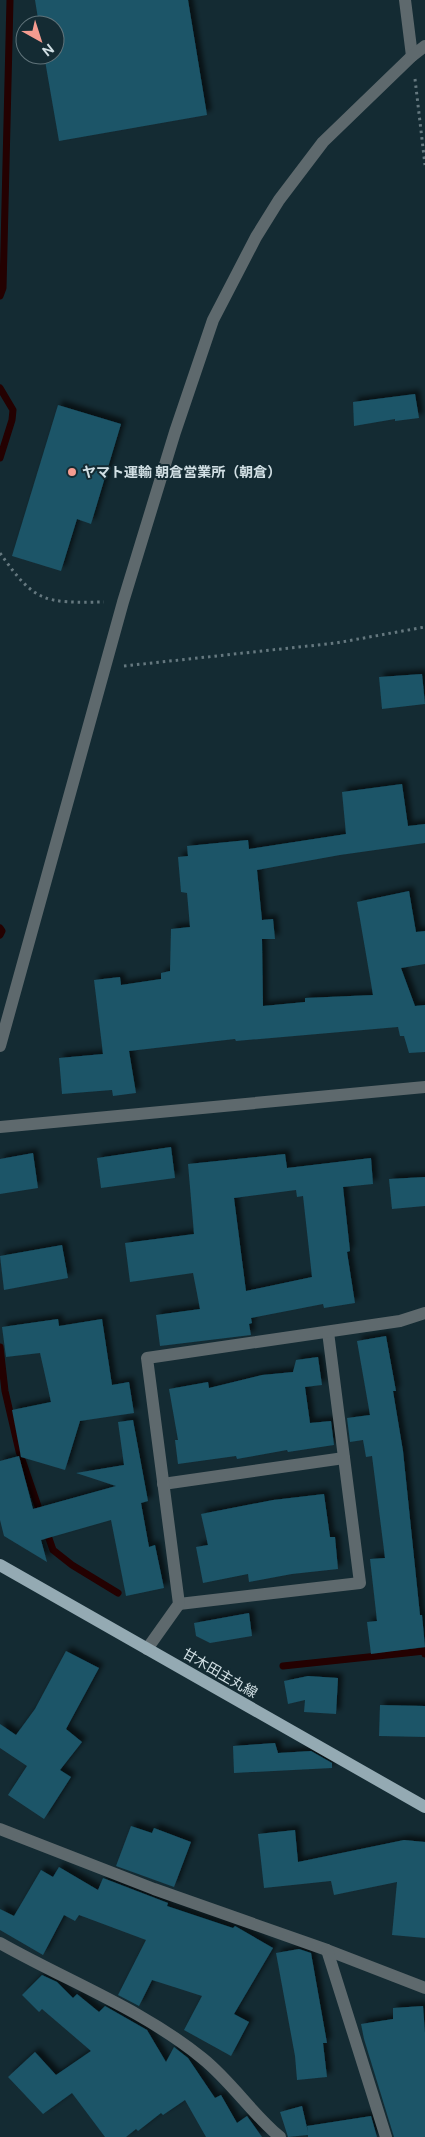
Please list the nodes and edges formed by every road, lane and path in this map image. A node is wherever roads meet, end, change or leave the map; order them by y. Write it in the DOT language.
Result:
graph roads {
  1 [pos="406,0"];
  2 [pos="425,46"];
  3 [pos="412,56"];
  4 [pos="425,164"];
  5 [pos="0,553"];
  6 [pos="123,602"];
  7 [pos="425,627"];
  8 [pos="106,668"];
  9 [pos="0,1046"];
  10 [pos="425,1087"];
  11 [pos="0,1126"];
  12 [pos="425,1313"];
  13 [pos="328,1332"];
  14 [pos="344,1458"];
  15 [pos="163,1484"];
  16 [pos="0,1565"];
  17 [pos="179,1604"];
  18 [pos="147,1649"];
  19 [pos="425,1807"];
  20 [pos="0,1828"];
  21 [pos="3,1949"];
  22 [pos="327,1950"];
  23 [pos="425,1988"];
  24 [pos="280,2137"];
  25 [pos="386,2137"];
  1 -- 3 [label="street"];
  2 -- 3 [label="street"];
  3 -- 4 [label="path"];
  3 -- 6 [label="street"];
  5 -- 6 [label="path"];
  6 -- 8 [label="street"];
  7 -- 8 [label="path"];
  8 -- 9 [label="street"];
  10 -- 11 [label="street"];
  12 -- 13 [label="street"];
  13 -- 14 [label="street"];
  13 -- 15 [label="street"];
  14 -- 15 [label="street"];
  14 -- 17 [label="street"];
  15 -- 17 [label="street"];
  16 -- 18 [label="main road, 甘木田主丸線"];
  17 -- 18 [label="street"];
  18 -- 19 [label="main road, 甘木田主丸線"];
  20 -- 22 [label="street"];
  21 -- 24 [label="street"];
  22 -- 23 [label="street"];
  22 -- 25 [label="street"];
}
